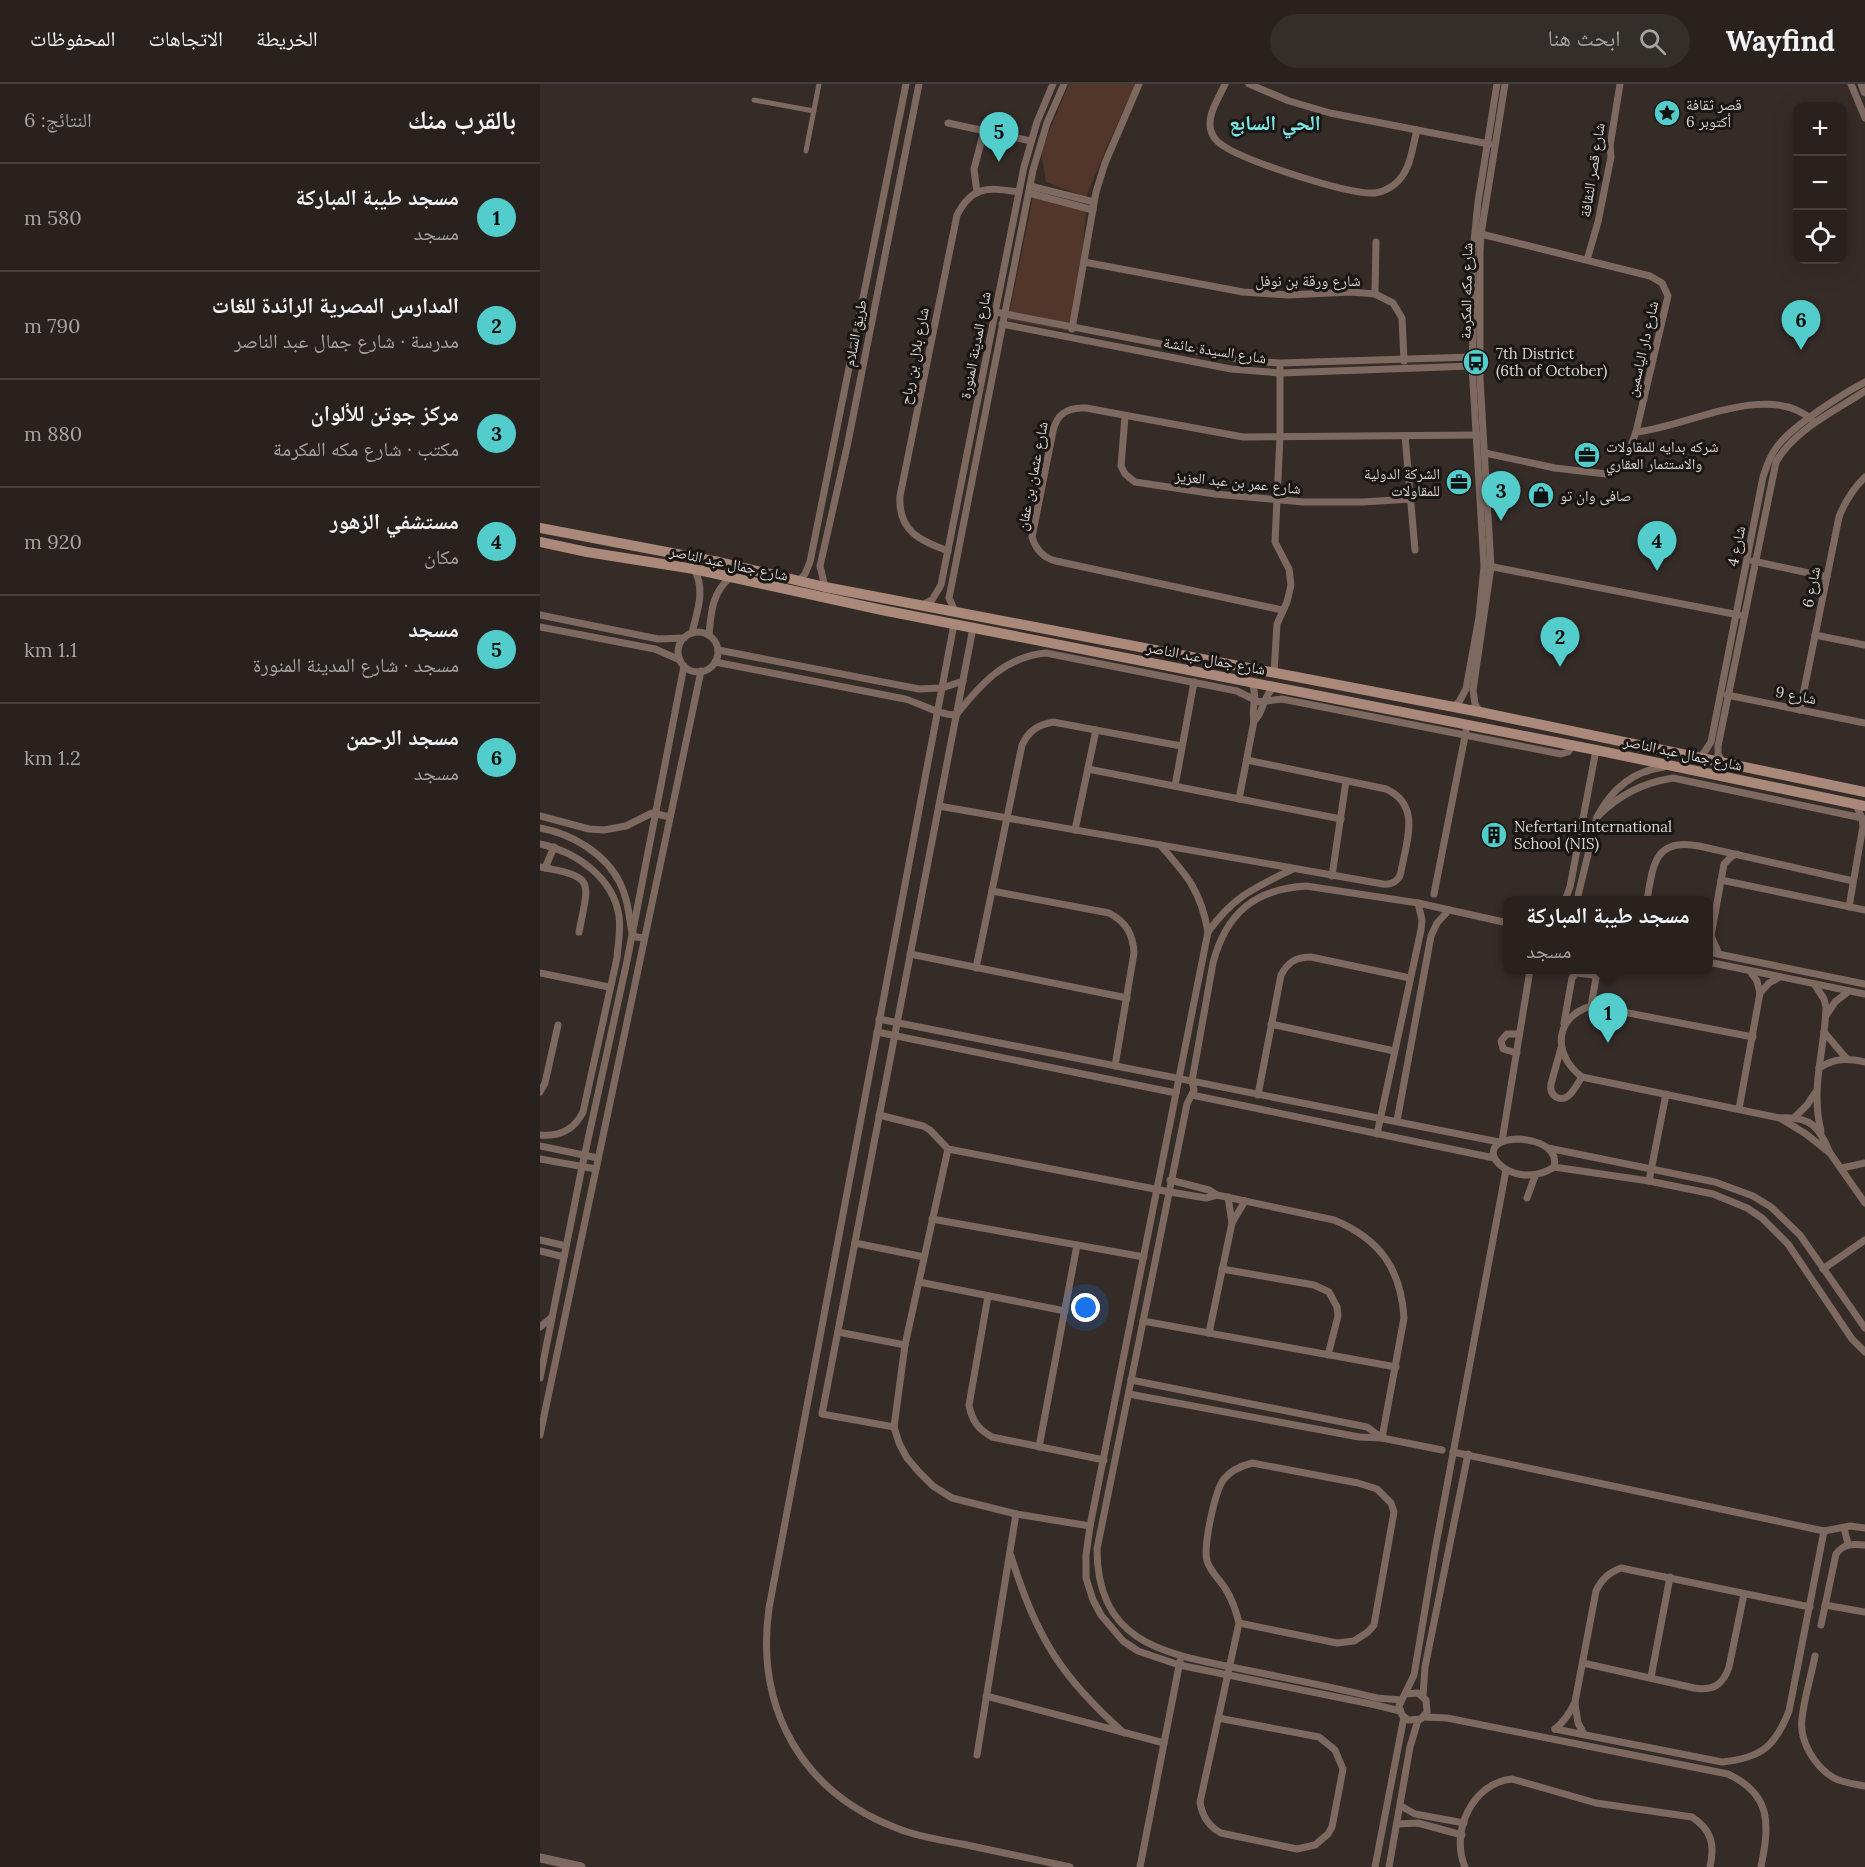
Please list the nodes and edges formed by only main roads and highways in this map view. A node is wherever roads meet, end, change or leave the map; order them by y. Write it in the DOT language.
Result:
graph roads {
  1 [pos="540,528"];
  2 [pos="540,542"];
  3 [pos="1116,643"];
  4 [pos="1136,646"];
  5 [pos="1113,656"];
  6 [pos="1134,660"];
  7 [pos="1865,792"];
  8 [pos="1861,806"];
  1 -- 3 [label="main road, شارع جمال عبد الناصر"];
  2 -- 5 [label="main road, شارع جمال عبد الناصر"];
  3 -- 4 [label="main road, شارع جمال عبد الناصر"];
  3 -- 5 [label="main road"];
  4 -- 6 [label="main road"];
  4 -- 7 [label="main road, شارع جمال عبد الناصر"];
  5 -- 6 [label="main road, شارع جمال عبد الناصر"];
  6 -- 8 [label="main road, شارع جمال عبد الناصر"];
}
